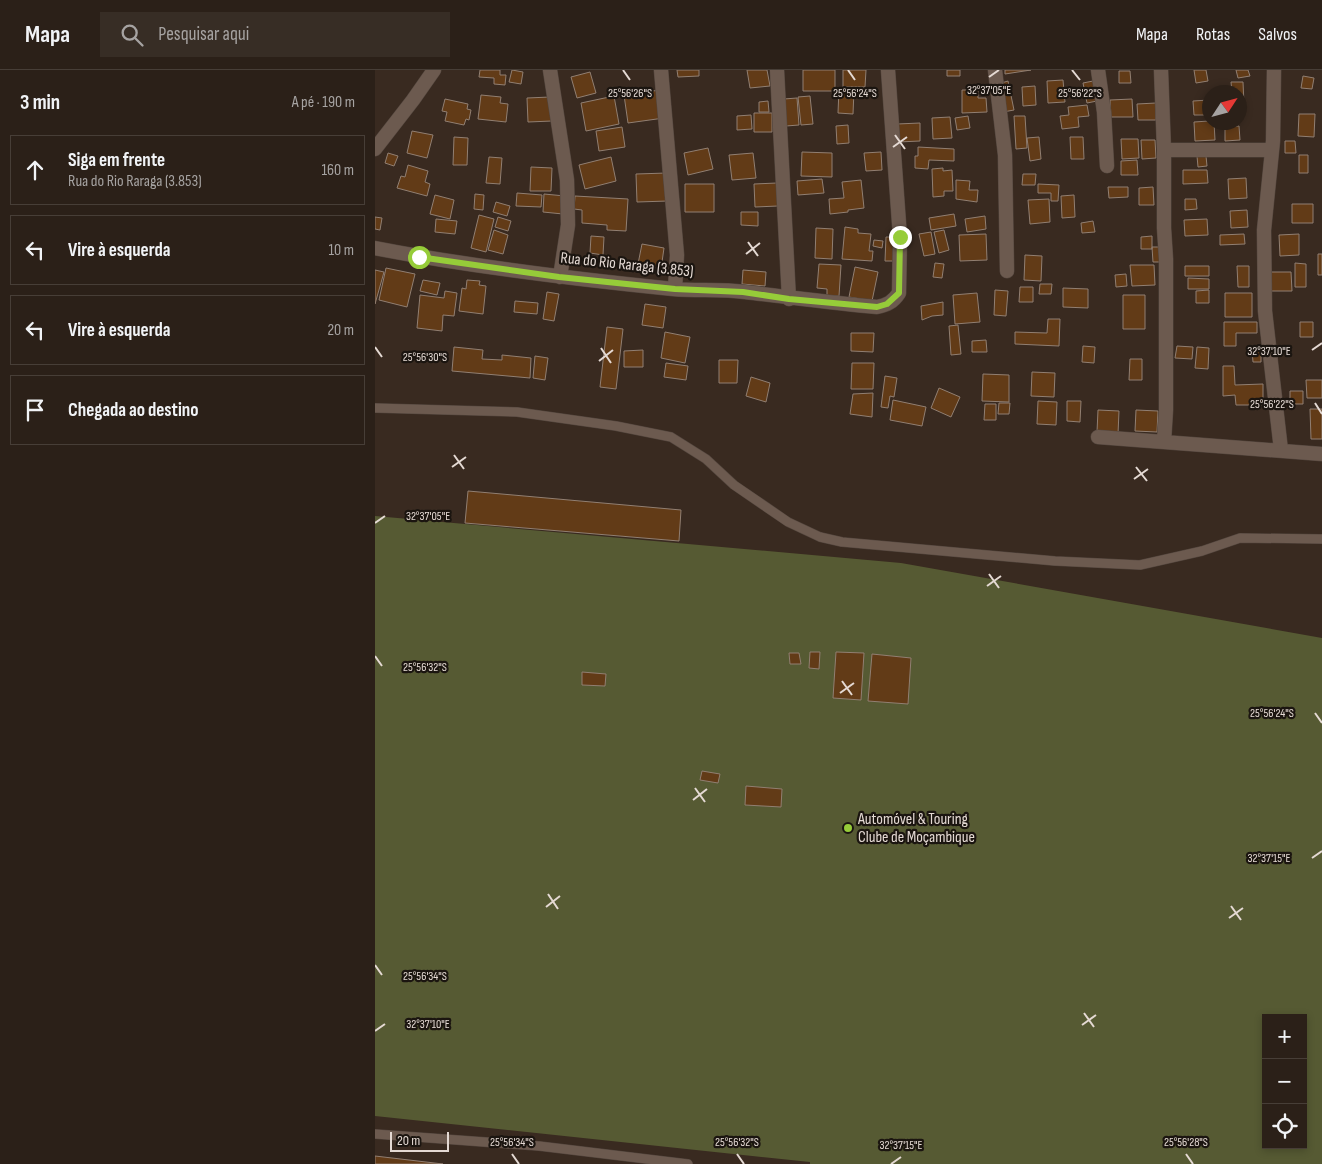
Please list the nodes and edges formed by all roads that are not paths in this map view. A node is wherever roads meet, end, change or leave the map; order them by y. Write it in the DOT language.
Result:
graph roads {
  1 [pos="434,70"];
  2 [pos="550,70"];
  3 [pos="661,70"];
  4 [pos="777,70"];
  5 [pos="888,70"];
  6 [pos="995,70"];
  7 [pos="1098,70"];
  8 [pos="1161,70"];
  9 [pos="1274,70"];
  10 [pos="375,149"];
  11 [pos="1164,150"];
  12 [pos="1272,150"];
  13 [pos="1107,166"];
  14 [pos="375,248"];
  15 [pos="1007,270"];
  16 [pos="559,277"];
  17 [pos="675,289"];
  18 [pos="789,299"];
  19 [pos="375,408"];
  20 [pos="1098,437"];
  21 [pos="1164,442"];
  22 [pos="1281,450"];
  23 [pos="1322,454"];
  24 [pos="1322,538"];
  25 [pos="375,1134"];
  26 [pos="688,1164"];
  1 -- 10 [label="street"];
  2 -- 16 [label="street"];
  3 -- 17 [label="street"];
  4 -- 18 [label="street"];
  5 -- 18 [label="street, Rua do Rio Raraga (3.853)"];
  6 -- 15 [label="street"];
  7 -- 13 [label="street"];
  8 -- 11 [label="street"];
  9 -- 12 [label="street"];
  11 -- 12 [label="street"];
  11 -- 21 [label="street"];
  12 -- 22 [label="street"];
  14 -- 16 [label="street, Rua do Rio Raraga (3.853)"];
  16 -- 17 [label="street, Rua do Rio Raraga (3.853)"];
  17 -- 18 [label="street, Rua do Rio Raraga (3.853)"];
  19 -- 24 [label="lane"];
  20 -- 21 [label="street"];
  21 -- 22 [label="street"];
  22 -- 23 [label="street"];
  25 -- 26 [label="lane"];
}
